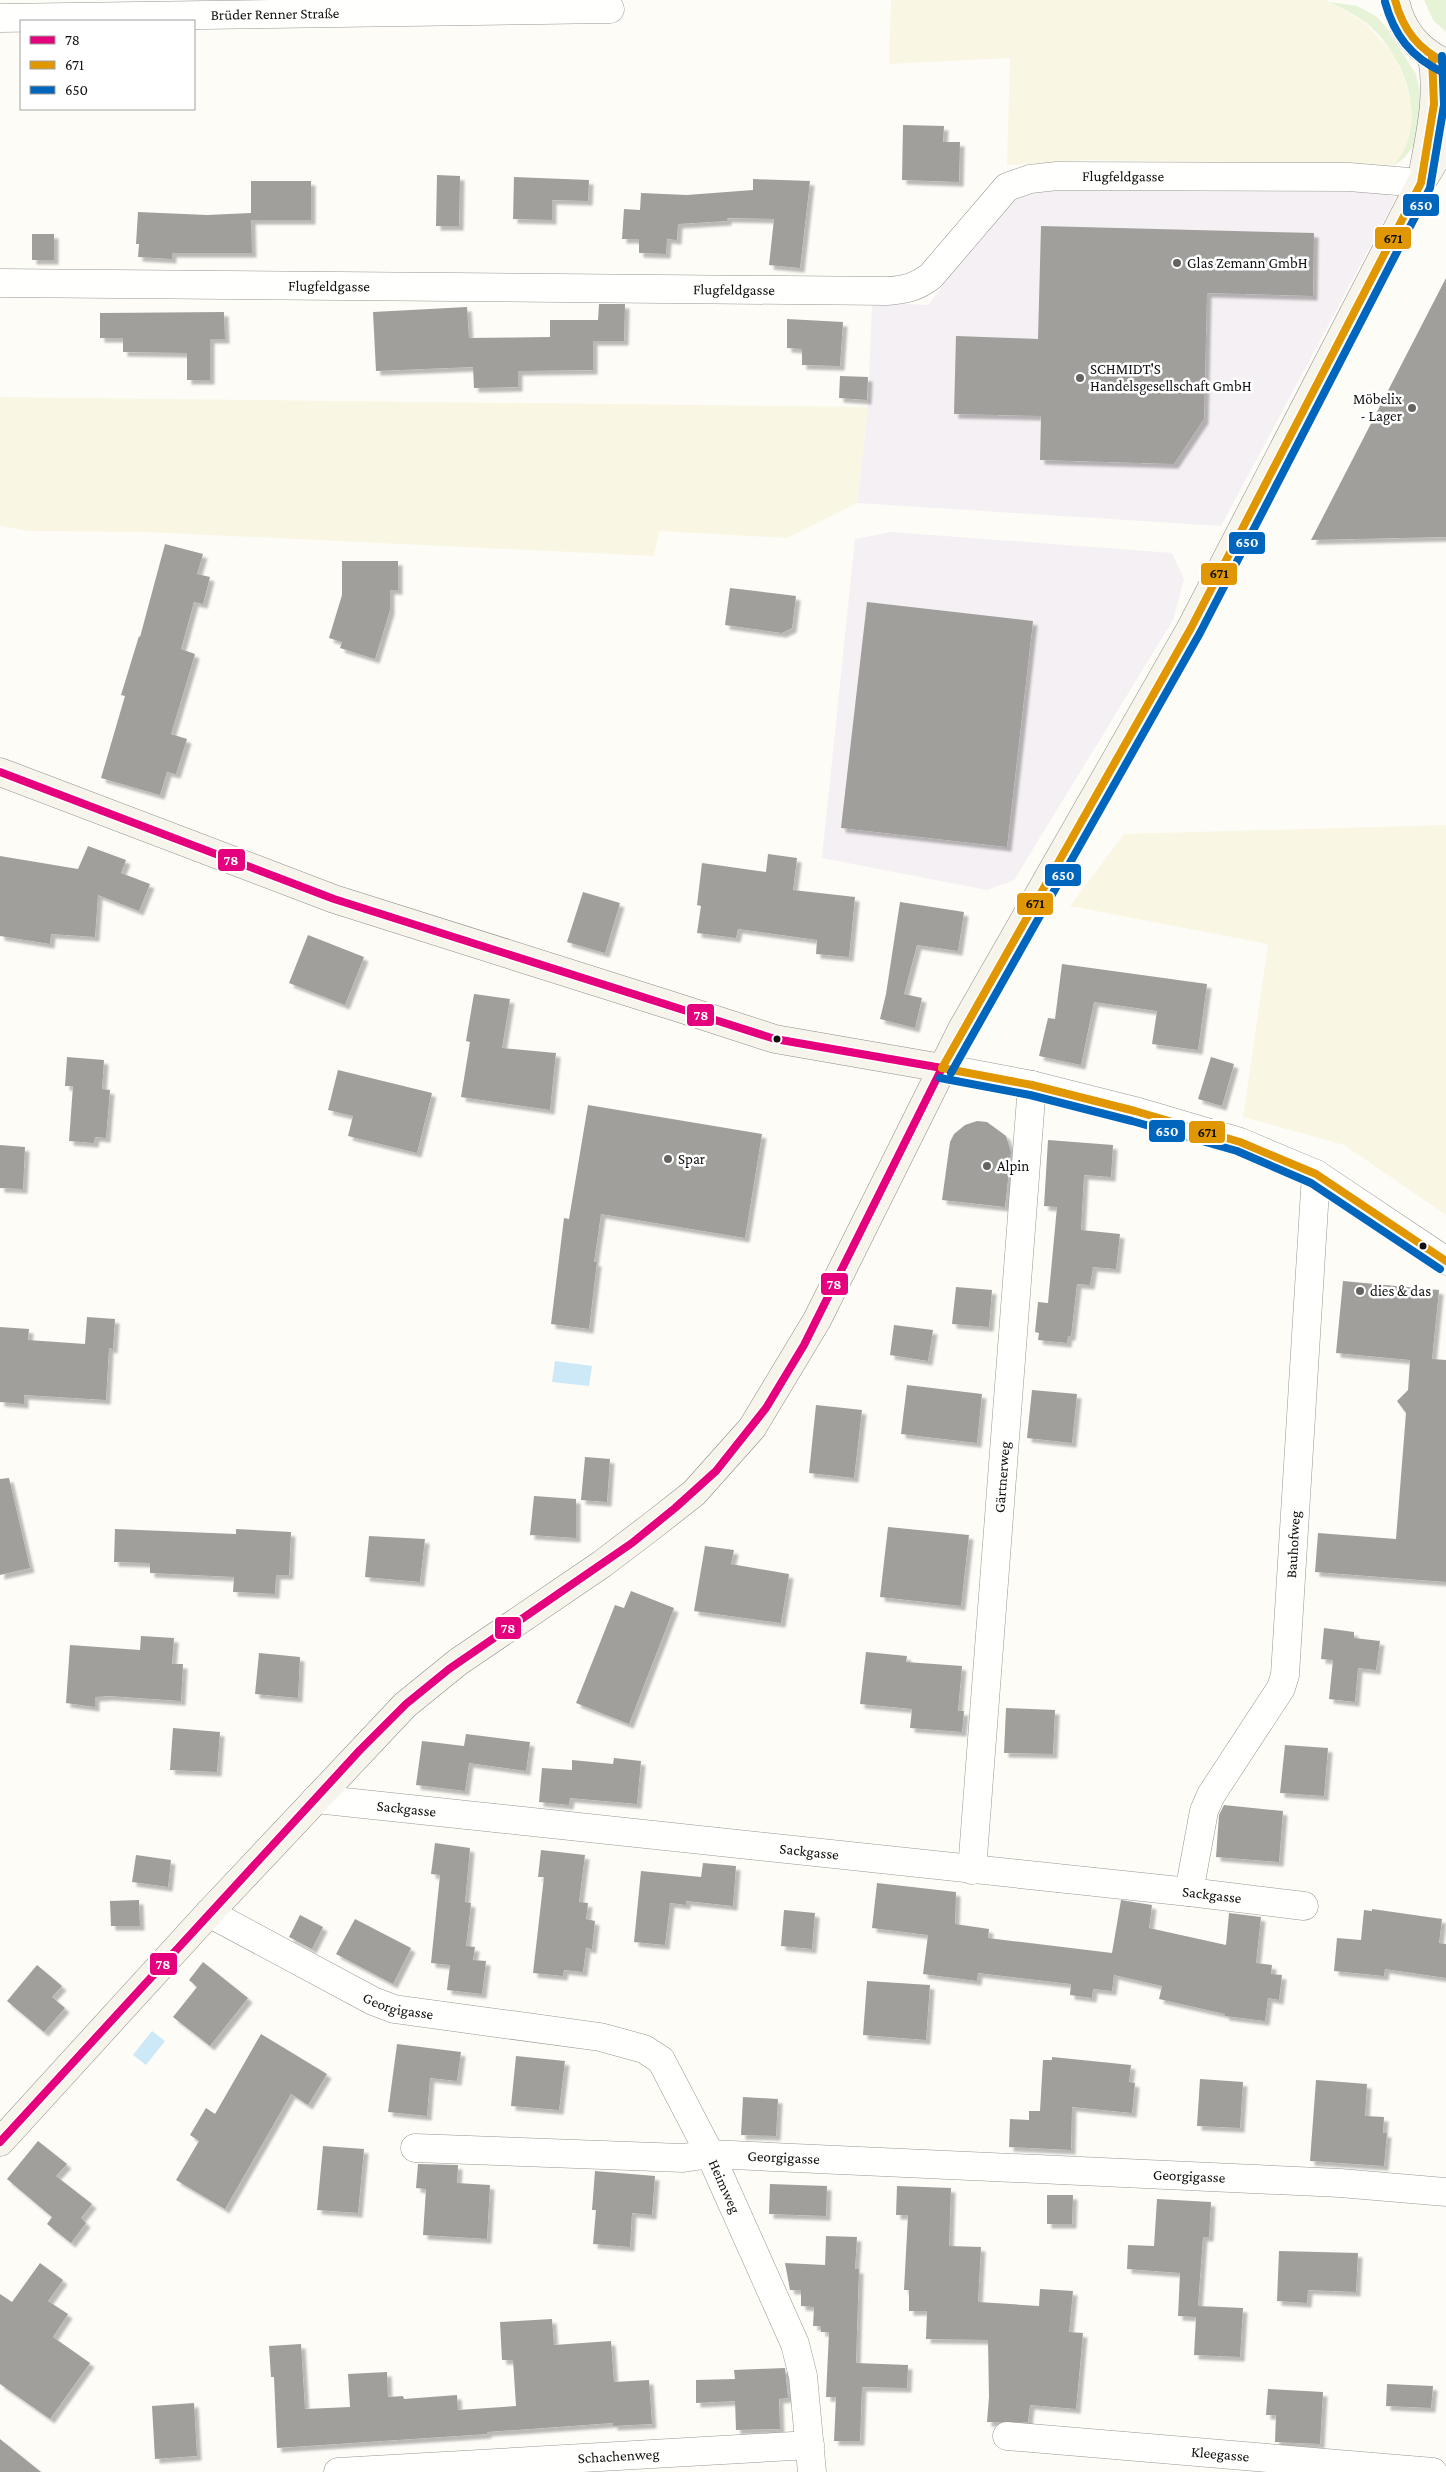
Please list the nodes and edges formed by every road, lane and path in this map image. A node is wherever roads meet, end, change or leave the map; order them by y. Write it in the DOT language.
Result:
graph roads {
  1 [pos="1395,0"];
  2 [pos="610,9"];
  3 [pos="0,18"];
  4 [pos="1439,60"];
  5 [pos="1446,142"];
  6 [pos="1421,183"];
  7 [pos="0,283"];
  8 [pos="0,772"];
  9 [pos="942,1068"];
  10 [pos="1032,1084"];
  11 [pos="1316,1174"];
  12 [pos="1446,1261"];
  13 [pos="316,1799"];
  14 [pos="972,1870"];
  15 [pos="1189,1892"];
  16 [pos="1304,1906"];
  17 [pos="209,1913"];
  18 [pos="0,2142"];
  19 [pos="415,2148"];
  20 [pos="710,2154"];
  21 [pos="1446,2192"];
  22 [pos="1007,2436"];
  23 [pos="810,2444"];
  24 [pos="338,2472"];
  25 [pos="812,2472"];
  26 [pos="1433,2472"];
  1 -- 4 [label="street"];
  2 -- 3 [label="street, Brüder Renner Straße"];
  4 -- 6 [label="street"];
  5 -- 6 [label="street"];
  6 -- 7 [label="street, Flugfeldgasse"];
  6 -- 9 [label="street"];
  8 -- 9 [label="street"];
  9 -- 10 [label="street"];
  9 -- 13 [label="street"];
  10 -- 11 [label="street"];
  10 -- 14 [label="street, Gärtnerweg"];
  11 -- 12 [label="street"];
  11 -- 15 [label="street, Bauhofweg"];
  13 -- 14 [label="street, Sackgasse"];
  13 -- 17 [label="street"];
  14 -- 15 [label="street, Sackgasse"];
  15 -- 16 [label="street, Sackgasse"];
  17 -- 18 [label="street"];
  17 -- 20 [label="street, Georgigasse"];
  19 -- 20 [label="street, Heimweg"];
  20 -- 21 [label="street, Georgigasse"];
  20 -- 23 [label="street, Heimweg"];
  22 -- 26 [label="street, Kleegasse"];
  23 -- 24 [label="street, Schachenweg"];
  23 -- 25 [label="street, Heimweg"];
}
